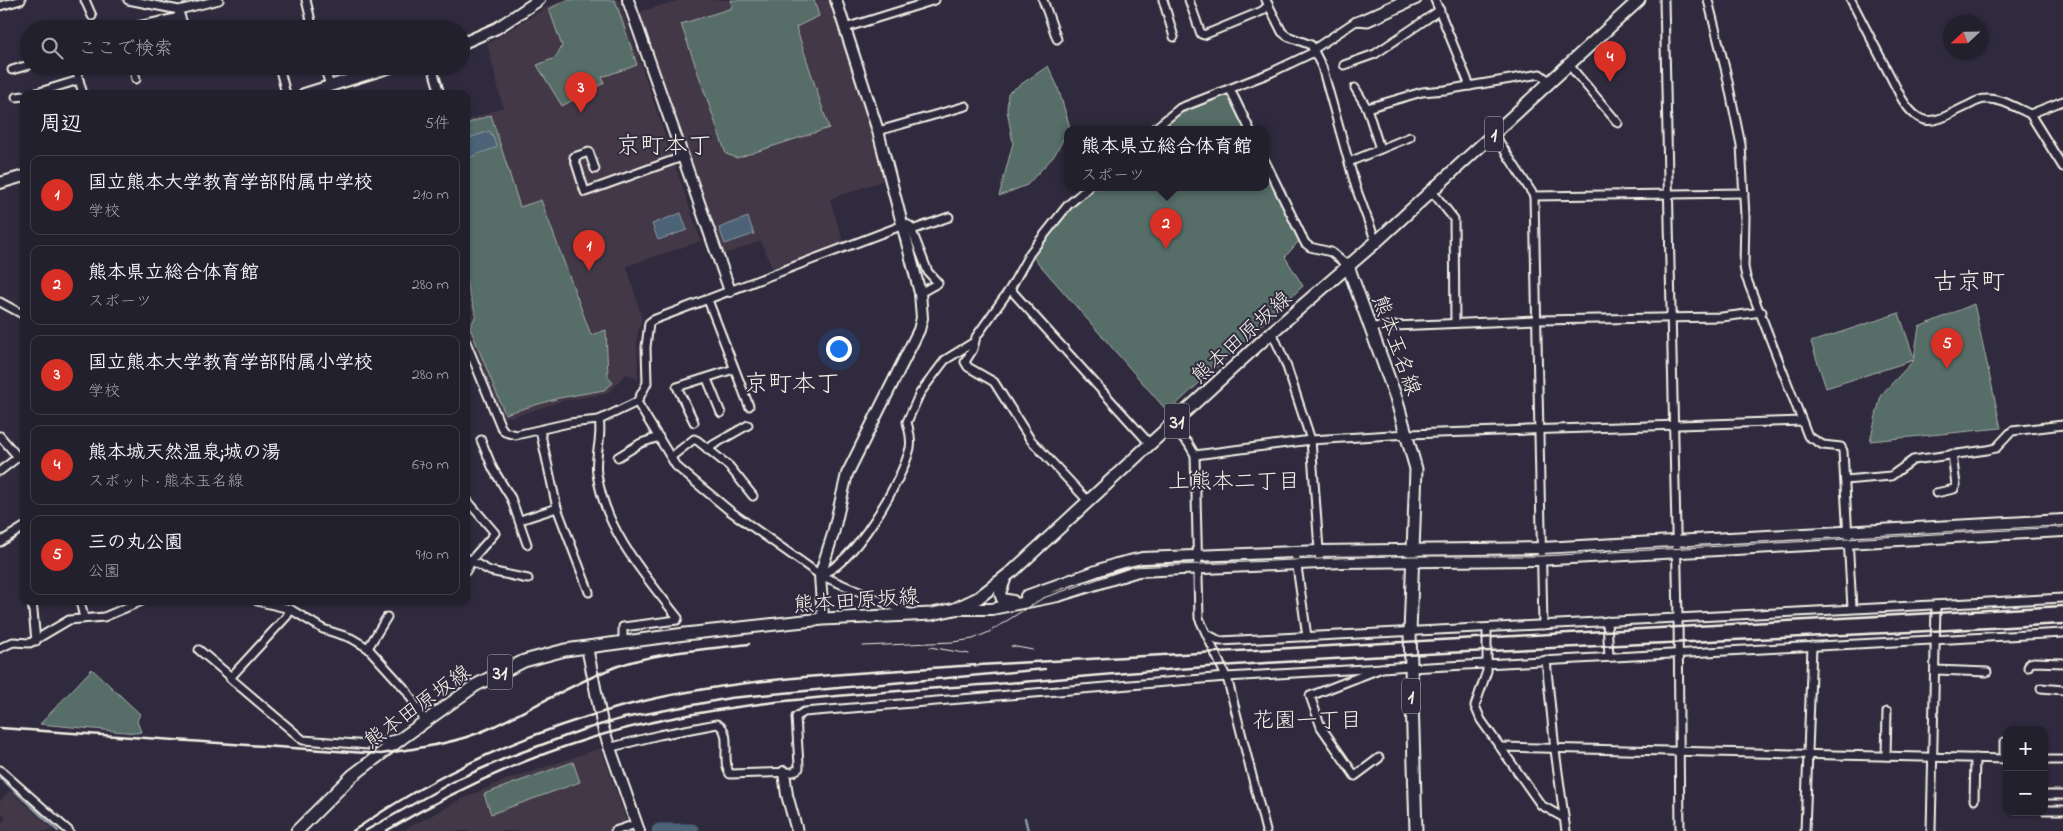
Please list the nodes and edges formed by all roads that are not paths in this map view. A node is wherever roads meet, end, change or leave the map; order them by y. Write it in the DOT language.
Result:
graph roads {
  1 [pos="21,0"];
  2 [pos="85,0"];
  3 [pos="128,0"];
  4 [pos="306,0"];
  5 [pos="539,0"];
  6 [pos="628,0"];
  7 [pos="836,0"];
  8 [pos="935,0"];
  9 [pos="1043,0"];
  10 [pos="1163,0"];
  11 [pos="1189,0"];
  12 [pos="1384,0"];
  13 [pos="1402,0"];
  14 [pos="1417,0"];
  15 [pos="1435,0"];
  16 [pos="1639,0"];
  17 [pos="1664,0"];
  18 [pos="1708,0"];
  19 [pos="1851,0"];
  20 [pos="214,1"];
  21 [pos="1267,3"];
  22 [pos="0,6"];
  23 [pos="1384,9"];
  24 [pos="1440,10"];
  25 [pos="179,12"];
  26 [pos="92,16"];
  27 [pos="166,20"];
  28 [pos="182,20"];
  29 [pos="311,20"];
  30 [pos="1356,21"];
  31 [pos="845,28"];
  32 [pos="1174,36"];
  33 [pos="1057,39"];
  34 [pos="470,40"];
  35 [pos="1314,49"];
  36 [pos="1344,65"];
  37 [pos="1569,65"];
  38 [pos="20,68"];
  39 [pos="12,70"];
  40 [pos="78,75"];
  41 [pos="135,75"];
  42 [pos="281,75"];
  43 [pos="325,75"];
  44 [pos="368,75"];
  45 [pos="435,75"];
  46 [pos="136,79"];
  47 [pos="79,80"];
  48 [pos="1550,82"];
  49 [pos="1470,86"];
  50 [pos="1355,88"];
  51 [pos="327,89"];
  52 [pos="1230,89"];
  53 [pos="46,90"];
  54 [pos="82,90"];
  55 [pos="285,90"];
  56 [pos="439,90"];
  57 [pos="20,96"];
  58 [pos="16,97"];
  59 [pos="2063,101"];
  60 [pos="966,106"];
  61 [pos="1367,108"];
  62 [pos="2030,114"];
  63 [pos="1618,123"];
  64 [pos="1158,126"];
  65 [pos="1248,126"];
  66 [pos="878,131"];
  67 [pos="1494,134"];
  68 [pos="1410,137"];
  69 [pos="1380,149"];
  70 [pos="682,157"];
  71 [pos="1349,162"];
  72 [pos="2063,166"];
  73 [pos="595,169"];
  74 [pos="1269,169"];
  75 [pos="20,177"];
  76 [pos="0,183"];
  77 [pos="1431,190"];
  78 [pos="1085,191"];
  79 [pos="1744,193"];
  80 [pos="1534,196"];
  81 [pos="1669,196"];
  82 [pos="949,217"];
  83 [pos="907,228"];
  84 [pos="1376,242"];
  85 [pos="1348,266"];
  86 [pos="1010,289"];
  87 [pos="730,291"];
  88 [pos="920,293"];
  89 [pos="708,300"];
  90 [pos="0,302"];
  91 [pos="20,312"];
  92 [pos="1762,312"];
  93 [pos="1670,318"];
  94 [pos="1537,320"];
  95 [pos="1455,324"];
  96 [pos="1370,327"];
  97 [pos="1272,332"];
  98 [pos="974,342"];
  99 [pos="470,351"];
  100 [pos="734,369"];
  101 [pos="707,379"];
  102 [pos="638,402"];
  103 [pos="749,406"];
  104 [pos="721,412"];
  105 [pos="599,420"];
  106 [pos="1802,421"];
  107 [pos="694,422"];
  108 [pos="748,424"];
  109 [pos="2063,425"];
  110 [pos="1171,427"];
  111 [pos="1674,427"];
  112 [pos="540,430"];
  113 [pos="1540,431"];
  114 [pos="1408,434"];
  115 [pos="0,436"];
  116 [pos="659,436"];
  117 [pos="480,440"];
  118 [pos="1312,440"];
  119 [pos="1150,444"];
  120 [pos="708,450"];
  121 [pos="1952,454"];
  122 [pos="20,455"];
  123 [pos="1195,455"];
  124 [pos="20,457"];
  125 [pos="618,457"];
  126 [pos="671,457"];
  127 [pos="0,471"];
  128 [pos="1845,480"];
  129 [pos="1936,493"];
  130 [pos="752,496"];
  131 [pos="1089,502"];
  132 [pos="470,507"];
  133 [pos="556,508"];
  134 [pos="520,520"];
  135 [pos="2063,520"];
  136 [pos="20,530"];
  137 [pos="1848,531"];
  138 [pos="2063,531"];
  139 [pos="1675,540"];
  140 [pos="0,542"];
  141 [pos="1849,543"];
  142 [pos="527,544"];
  143 [pos="1542,548"];
  144 [pos="1320,551"];
  145 [pos="1295,552"];
  146 [pos="1675,553"];
  147 [pos="1413,555"];
  148 [pos="1197,556"];
  149 [pos="470,559"];
  150 [pos="1542,560"];
  151 [pos="470,561"];
  152 [pos="1320,563"];
  153 [pos="1296,564"];
  154 [pos="1197,568"];
  155 [pos="820,574"];
  156 [pos="1006,577"];
  157 [pos="528,579"];
  158 [pos="589,592"];
  159 [pos="2063,598"];
  160 [pos="1012,601"];
  161 [pos="32,605"];
  162 [pos="81,605"];
  163 [pos="132,605"];
  164 [pos="274,605"];
  165 [pos="1936,605"];
  166 [pos="1852,608"];
  167 [pos="290,609"];
  168 [pos="955,609"];
  169 [pos="992,609"];
  170 [pos="916,616"];
  171 [pos="84,618"];
  172 [pos="387,618"];
  173 [pos="1678,618"];
  174 [pos="823,619"];
  175 [pos="1607,621"];
  176 [pos="1543,625"];
  177 [pos="1487,628"];
  178 [pos="2063,633"];
  179 [pos="1207,634"];
  180 [pos="1410,634"];
  181 [pos="1307,637"];
  182 [pos="1937,640"];
  183 [pos="36,641"];
  184 [pos="624,641"];
  185 [pos="1812,646"];
  186 [pos="587,647"];
  187 [pos="0,648"];
  188 [pos="368,648"];
  189 [pos="199,650"];
  190 [pos="1678,655"];
  191 [pos="1609,657"];
  192 [pos="1546,660"];
  193 [pos="1488,663"];
  194 [pos="2063,663"];
  195 [pos="1410,667"];
  196 [pos="2028,667"];
  197 [pos="1382,668"];
  198 [pos="1936,670"];
  199 [pos="1987,672"];
  200 [pos="230,676"];
  201 [pos="1226,677"];
  202 [pos="2041,688"];
  203 [pos="2063,690"];
  204 [pos="1887,712"];
  205 [pos="425,721"];
  206 [pos="402,738"];
  207 [pos="1502,747"];
  208 [pos="608,748"];
  209 [pos="1555,750"];
  210 [pos="1680,752"];
  211 [pos="1809,754"];
  212 [pos="1886,756"];
  213 [pos="1934,757"];
  214 [pos="1379,758"];
  215 [pos="1975,758"];
  216 [pos="2003,758"];
  217 [pos="2048,760"];
  218 [pos="2063,760"];
  219 [pos="0,770"];
  220 [pos="784,772"];
  221 [pos="2048,795"];
  222 [pos="2063,795"];
  223 [pos="1974,800"];
  224 [pos="2048,810"];
  225 [pos="2063,810"];
  226 [pos="1564,818"];
  227 [pos="637,828"];
  228 [pos="69,831"];
  229 [pos="297,831"];
  230 [pos="615,831"];
  231 [pos="797,831"];
  232 [pos="1266,831"];
  233 [pos="1416,831"];
  234 [pos="1566,831"];
  235 [pos="1680,831"];
  236 [pos="1805,831"];
  237 [pos="1931,831"];
  1 -- 22 [label="street"];
  2 -- 26 [label="street"];
  3 -- 25 [label="street"];
  4 -- 29 [label="street"];
  5 -- 34 [label="street"];
  6 -- 70 [label="street"];
  7 -- 31 [label="street"];
  8 -- 31 [label="street"];
  9 -- 33 [label="street"];
  10 -- 32 [label="street"];
  11 -- 21 [label="street"];
  12 -- 23 [label="street"];
  13 -- 23 [label="street"];
  14 -- 30 [label="street"];
  15 -- 24 [label="street"];
  16 -- 37 [label="main road, 1"];
  17 -- 81 [label="street"];
  18 -- 79 [label="street"];
  19 -- 62 [label="street"];
  20 -- 25 [label="street"];
  21 -- 35 [label="street"];
  23 -- 30 [label="street"];
  24 -- 36 [label="street"];
  24 -- 49 [label="street"];
  25 -- 27 [label="street"];
  25 -- 28 [label="street"];
  30 -- 35 [label="street"];
  31 -- 66 [label="street"];
  35 -- 52 [label="street"];
  35 -- 71 [label="street"];
  37 -- 48 [label="main road, 1"];
  37 -- 63 [label="street"];
  38 -- 39 [label="street"];
  40 -- 47 [label="street"];
  41 -- 46 [label="street"];
  42 -- 55 [label="street"];
  43 -- 51 [label="street"];
  44 -- 51 [label="street"];
  45 -- 56 [label="street"];
  47 -- 53 [label="street"];
  47 -- 54 [label="street"];
  48 -- 49 [label="street"];
  48 -- 67 [label="main road, 1"];
  49 -- 61 [label="street"];
  50 -- 61 [label="street"];
  52 -- 64 [label="street"];
  52 -- 65 [label="street"];
  57 -- 58 [label="street"];
  59 -- 62 [label="street"];
  60 -- 66 [label="street"];
  61 -- 69 [label="street"];
  62 -- 72 [label="street"];
  66 -- 83 [label="street"];
  67 -- 77 [label="main road, 1"];
  67 -- 80 [label="street"];
  68 -- 69 [label="street"];
  69 -- 71 [label="street"];
  70 -- 73 [label="street"];
  70 -- 87 [label="street"];
  71 -- 84 [label="street"];
  74 -- 85 [label="street"];
  75 -- 76 [label="street"];
  77 -- 84 [label="main road, 1"];
  77 -- 95 [label="street"];
  78 -- 86 [label="street"];
  79 -- 81 [label="street"];
  79 -- 92 [label="street"];
  80 -- 81 [label="street"];
  80 -- 94 [label="street"];
  81 -- 93 [label="street"];
  82 -- 83 [label="street"];
  83 -- 87 [label="street"];
  83 -- 88 [label="street"];
  83 -- 88 [label="street"];
  84 -- 85 [label="main road, 1"];
  85 -- 96 [label="main road, 熊本玉名線 / 1"];
  85 -- 97 [label="main road, 熊本田原坂線 / 31"];
  86 -- 98 [label="street"];
  86 -- 119 [label="street"];
  87 -- 89 [label="street"];
  88 -- 155 [label="street"];
  89 -- 100 [label="street"];
  89 -- 102 [label="street"];
  90 -- 91 [label="street"];
  92 -- 93 [label="street"];
  92 -- 106 [label="street"];
  93 -- 94 [label="street"];
  93 -- 111 [label="street"];
  94 -- 95 [label="street"];
  94 -- 113 [label="street"];
  95 -- 96 [label="street"];
  96 -- 114 [label="main road, 熊本玉名線 / 1"];
  97 -- 110 [label="main road, 熊本田原坂線 / 31"];
  97 -- 118 [label="street"];
  98 -- 131 [label="street"];
  98 -- 155 [label="street"];
  99 -- 112 [label="street"];
  100 -- 101 [label="street"];
  100 -- 103 [label="street"];
  101 -- 104 [label="street"];
  101 -- 107 [label="street"];
  102 -- 105 [label="street"];
  102 -- 116 [label="street"];
  105 -- 112 [label="street"];
  105 -- 184 [label="street"];
  106 -- 111 [label="street"];
  106 -- 128 [label="street"];
  108 -- 120 [label="street"];
  109 -- 121 [label="street"];
  110 -- 119 [label="main road, 熊本田原坂線 / 31"];
  110 -- 123 [label="street"];
  111 -- 113 [label="street"];
  111 -- 139 [label="street"];
  112 -- 133 [label="street"];
  113 -- 114 [label="street"];
  113 -- 143 [label="street"];
  114 -- 118 [label="street"];
  114 -- 147 [label="main road, 熊本玉名線 / 1"];
  115 -- 122 [label="street"];
  116 -- 125 [label="street"];
  116 -- 126 [label="street"];
  117 -- 134 [label="street"];
  118 -- 123 [label="street"];
  118 -- 144 [label="street"];
  119 -- 131 [label="main road, 熊本田原坂線 / 31"];
  120 -- 126 [label="street"];
  120 -- 130 [label="street"];
  121 -- 128 [label="street"];
  121 -- 129 [label="street"];
  123 -- 148 [label="street"];
  124 -- 127 [label="street"];
  126 -- 155 [label="street"];
  128 -- 137 [label="street"];
  131 -- 156 [label="main road, 熊本田原坂線 / 31"];
  132 -- 149 [label="street"];
  133 -- 134 [label="street"];
  133 -- 158 [label="street"];
  134 -- 142 [label="street"];
  135 -- 137 [label="street"];
  136 -- 140 [label="street"];
  137 -- 139 [label="street"];
  137 -- 141 [label="street"];
  138 -- 141 [label="street"];
  139 -- 143 [label="street"];
  139 -- 146 [label="street"];
  141 -- 146 [label="street"];
  141 -- 166 [label="street"];
  143 -- 147 [label="street"];
  143 -- 150 [label="street"];
  144 -- 145 [label="street"];
  144 -- 147 [label="street"];
  144 -- 152 [label="street"];
  145 -- 148 [label="street"];
  145 -- 153 [label="street"];
  146 -- 150 [label="street"];
  146 -- 173 [label="street"];
  147 -- 150 [label="street"];
  147 -- 152 [label="street"];
  147 -- 180 [label="main road, 熊本玉名線 / 1"];
  148 -- 154 [label="street"];
  148 -- 160 [label="street"];
  150 -- 176 [label="street"];
  151 -- 157 [label="street"];
  152 -- 153 [label="street"];
  153 -- 154 [label="street"];
  153 -- 181 [label="street"];
  154 -- 169 [label="street"];
  154 -- 179 [label="street"];
  155 -- 170 [label="street"];
  155 -- 174 [label="street"];
  156 -- 160 [label="street"];
  156 -- 168 [label="main road, 熊本田原坂線 / 31"];
  159 -- 165 [label="street"];
  160 -- 169 [label="street"];
  161 -- 183 [label="street"];
  162 -- 171 [label="street"];
  163 -- 171 [label="street"];
  164 -- 167 [label="street"];
  165 -- 166 [label="street"];
  165 -- 182 [label="street"];
  166 -- 173 [label="street"];
  167 -- 188 [label="street"];
  167 -- 200 [label="street"];
  168 -- 169 [label="street"];
  168 -- 170 [label="main road, 熊本田原坂線 / 31"];
  170 -- 174 [label="main road, 熊本田原坂線 / 31"];
  171 -- 183 [label="street"];
  172 -- 188 [label="street"];
  173 -- 175 [label="street"];
  173 -- 190 [label="street"];
  174 -- 184 [label="main road, 熊本田原坂線 / 31"];
  175 -- 176 [label="street"];
  175 -- 191 [label="street"];
  176 -- 177 [label="street"];
  177 -- 180 [label="street"];
  177 -- 193 [label="street"];
  178 -- 182 [label="street"];
  179 -- 181 [label="street"];
  179 -- 201 [label="street"];
  180 -- 181 [label="street"];
  180 -- 195 [label="main road, 熊本玉名線 / 1"];
  182 -- 185 [label="street"];
  182 -- 198 [label="street"];
  183 -- 187 [label="street"];
  184 -- 186 [label="main road, 熊本田原坂線 / 31"];
  185 -- 190 [label="street"];
  185 -- 211 [label="street"];
  186 -- 205 [label="main road, 熊本田原坂線 / 31"];
  186 -- 208 [label="street"];
  188 -- 205 [label="street"];
  189 -- 200 [label="street"];
  190 -- 191 [label="street"];
  190 -- 210 [label="street"];
  191 -- 192 [label="street"];
  192 -- 193 [label="street"];
  192 -- 209 [label="street"];
  193 -- 195 [label="street"];
  193 -- 207 [label="street"];
  194 -- 196 [label="street"];
  195 -- 197 [label="street"];
  195 -- 233 [label="main road, 熊本玉名線 / 1"];
  197 -- 201 [label="street"];
  197 -- 214 [label="street"];
  198 -- 199 [label="street"];
  198 -- 213 [label="street"];
  200 -- 206 [label="street"];
  201 -- 220 [label="street"];
  201 -- 232 [label="street"];
  202 -- 203 [label="street"];
  204 -- 212 [label="street"];
  205 -- 206 [label="main road, 熊本田原坂線 / 31"];
  206 -- 229 [label="main road, 熊本田原坂線 / 31"];
  207 -- 209 [label="street"];
  207 -- 226 [label="street"];
  208 -- 220 [label="street"];
  208 -- 227 [label="street"];
  209 -- 210 [label="street"];
  209 -- 226 [label="street"];
  210 -- 211 [label="street"];
  210 -- 235 [label="street"];
  211 -- 212 [label="street"];
  211 -- 236 [label="street"];
  212 -- 213 [label="street"];
  213 -- 215 [label="street"];
  213 -- 237 [label="street"];
  215 -- 216 [label="street"];
  215 -- 223 [label="street"];
  217 -- 218 [label="street"];
  219 -- 228 [label="street"];
  220 -- 231 [label="street"];
  221 -- 222 [label="street"];
  224 -- 225 [label="street"];
  226 -- 234 [label="street"];
  227 -- 230 [label="street"];
}
